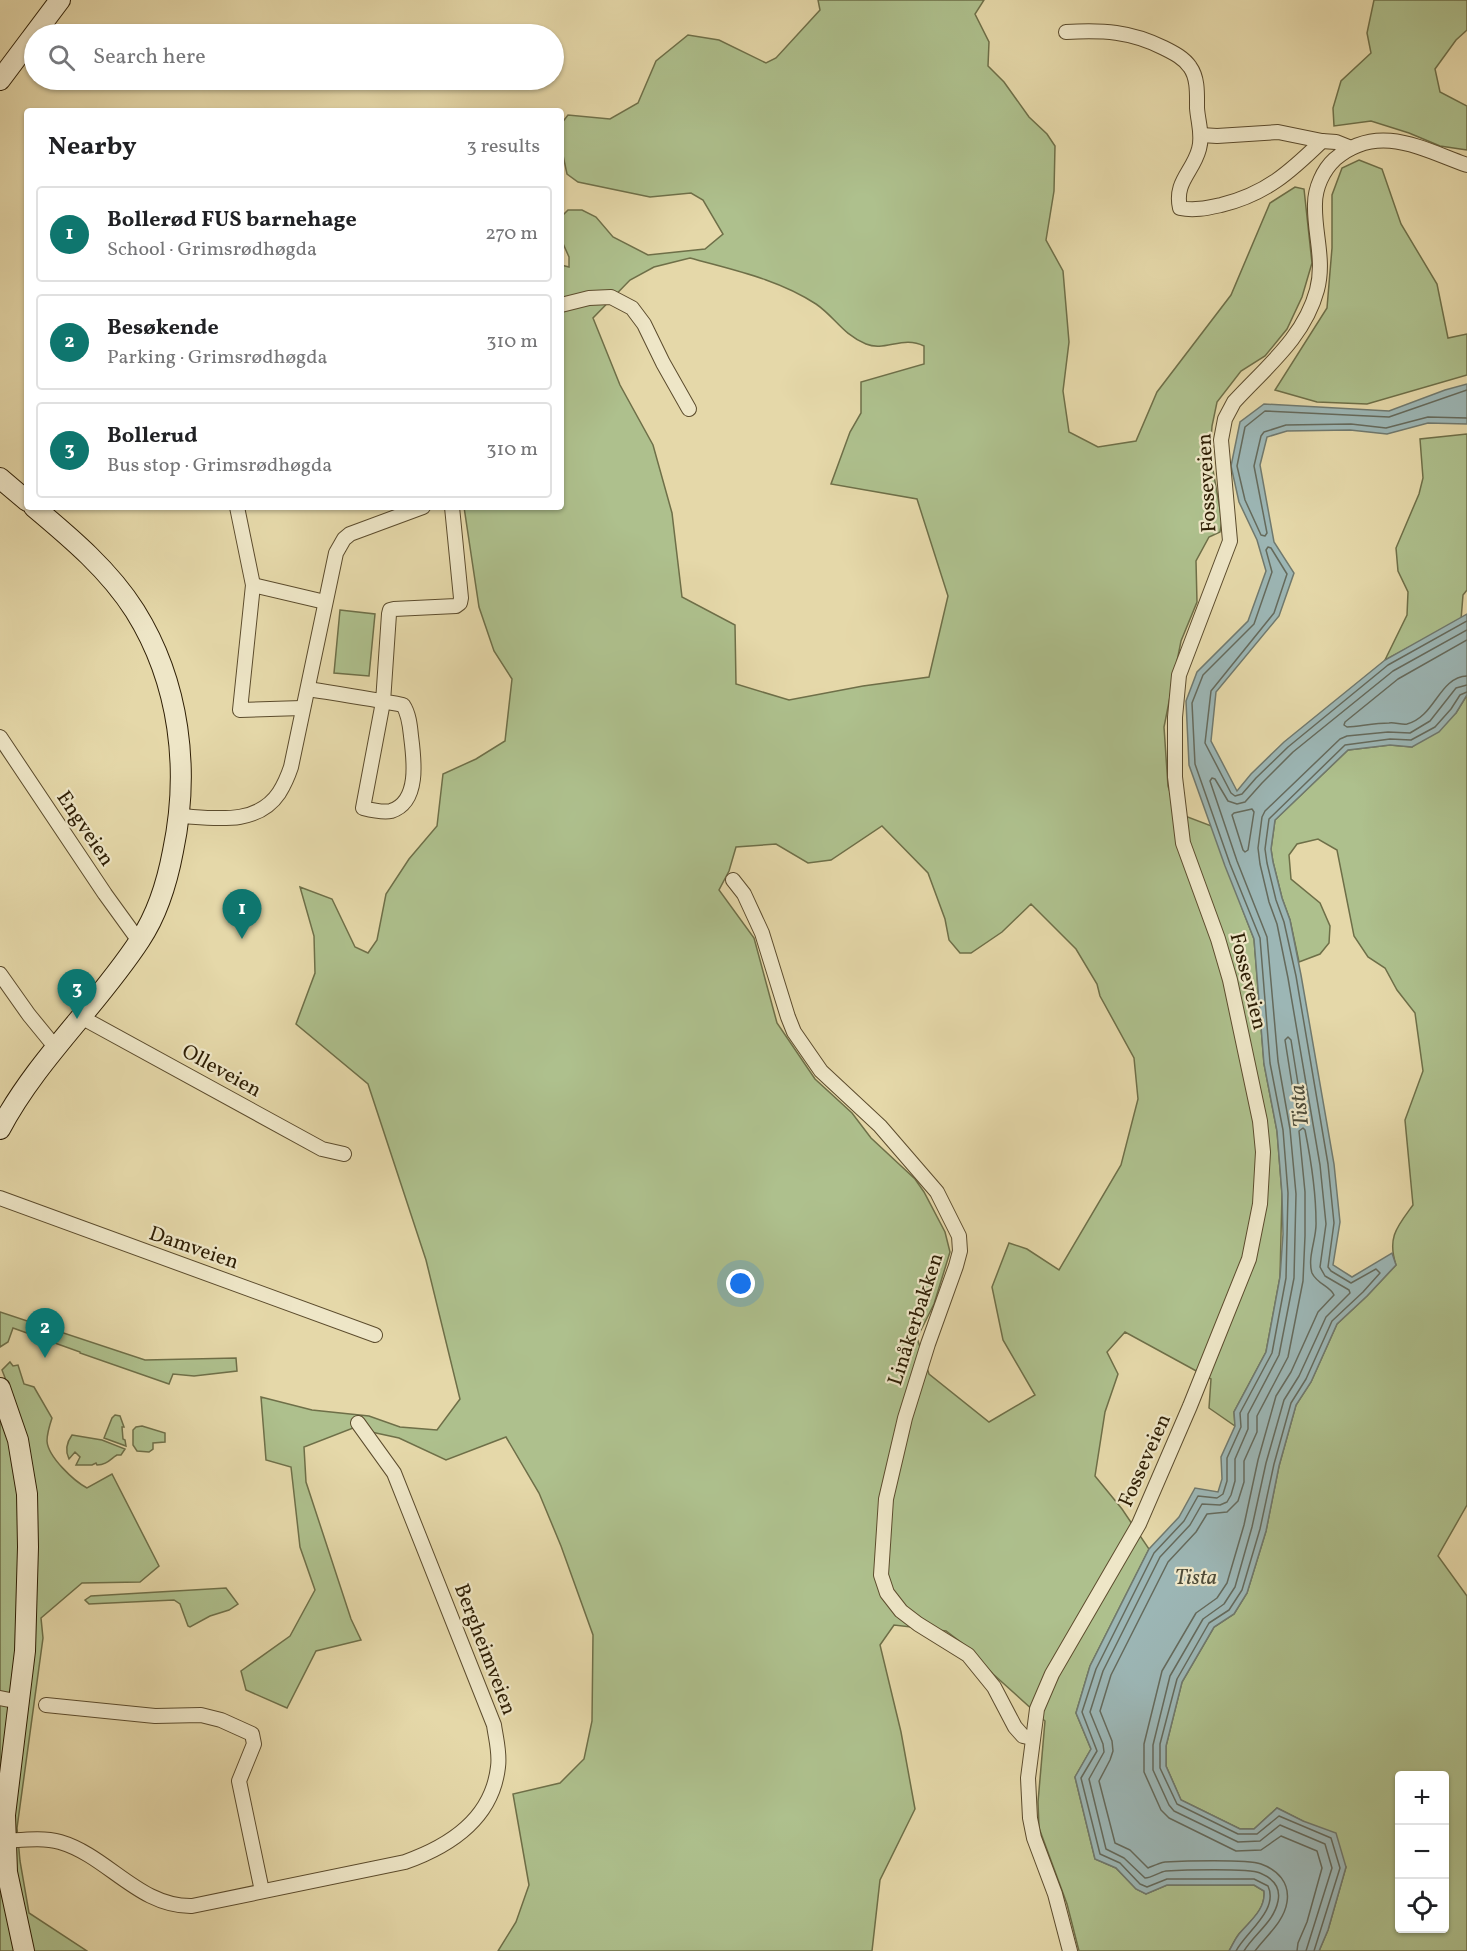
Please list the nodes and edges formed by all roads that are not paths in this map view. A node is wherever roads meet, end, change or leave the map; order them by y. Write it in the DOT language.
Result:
graph roads {
  1 [pos="60,0"];
  2 [pos="42,24"];
  3 [pos="1066,32"];
  4 [pos="24,48"];
  5 [pos="0,80"];
  6 [pos="1201,135"];
  7 [pos="1322,141"];
  8 [pos="1351,148"];
  9 [pos="1467,165"];
  10 [pos="564,304"];
  11 [pos="689,409"];
  12 [pos="0,478"];
  13 [pos="24,498"];
  14 [pos="38,510"];
  15 [pos="238,510"];
  16 [pos="415,510"];
  17 [pos="452,510"];
  18 [pos="253,585"];
  19 [pos="325,602"];
  20 [pos="308,689"];
  21 [pos="383,702"];
  22 [pos="302,708"];
  23 [pos="0,737"];
  24 [pos="180,816"];
  25 [pos="733,880"];
  26 [pos="139,941"];
  27 [pos="0,975"];
  28 [pos="81,1017"];
  29 [pos="57,1048"];
  30 [pos="0,1129"];
  31 [pos="344,1154"];
  32 [pos="0,1198"];
  33 [pos="375,1335"];
  34 [pos="0,1388"];
  35 [pos="358,1423"];
  36 [pos="0,1698"];
  37 [pos="20,1702"];
  38 [pos="46,1706"];
  39 [pos="1032,1738"];
  40 [pos="4,1841"];
  41 [pos="262,1891"];
  42 [pos="24,1951"];
  43 [pos="1070,1951"];
  1 -- 2 [label="main road"];
  3 -- 6 [label="street"];
  4 -- 5 [label="main road"];
  6 -- 7 [label="street"];
  6 -- 7 [label="street"];
  7 -- 8 [label="street"];
  8 -- 9 [label="street, Fosseveien"];
  8 -- 39 [label="street, Fosseveien"];
  10 -- 11 [label="street"];
  12 -- 13 [label="main road"];
  14 -- 24 [label="main road"];
  15 -- 18 [label="street"];
  16 -- 19 [label="street"];
  17 -- 21 [label="street"];
  18 -- 19 [label="street"];
  18 -- 22 [label="street"];
  19 -- 20 [label="street"];
  20 -- 21 [label="street"];
  20 -- 22 [label="street"];
  21 -- 21 [label="street"];
  22 -- 24 [label="street"];
  23 -- 26 [label="street, Engveien"];
  24 -- 26 [label="main road"];
  25 -- 39 [label="street, Linåkerbakken"];
  26 -- 28 [label="main road"];
  27 -- 29 [label="street"];
  28 -- 29 [label="main road"];
  28 -- 31 [label="street, Olleveien"];
  29 -- 30 [label="main road"];
  32 -- 33 [label="street, Damveien"];
  34 -- 37 [label="main road"];
  35 -- 41 [label="street, Bergheimveien"];
  36 -- 37 [label="street"];
  37 -- 40 [label="main road"];
  38 -- 41 [label="street"];
  39 -- 43 [label="street, Fosseveien"];
  40 -- 41 [label="street, Bergheimveien"];
  40 -- 42 [label="main road"];
}
